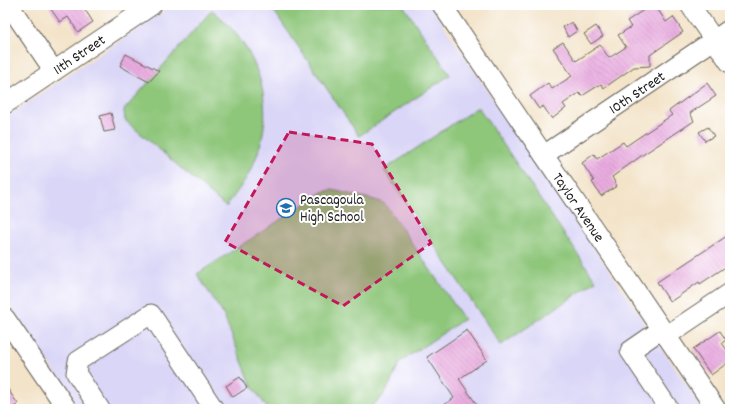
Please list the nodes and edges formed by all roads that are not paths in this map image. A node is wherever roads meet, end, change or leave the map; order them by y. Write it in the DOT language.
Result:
graph roads {
  1 [pos="9,5"];
  2 [pos="152,5"];
  3 [pos="442,5"];
  4 [pos="690,5"];
  5 [pos="730,29"];
  6 [pos="714,40"];
  7 [pos="730,63"];
  8 [pos="54,71"];
  9 [pos="5,104"];
  10 [pos="544,156"];
  11 [pos="730,292"];
  12 [pos="5,318"];
  13 [pos="664,332"];
  14 [pos="93,406"];
  15 [pos="67,409"];
  16 [pos="214,409"];
  17 [pos="669,409"];
  18 [pos="716,409"];
  1 -- 8 [label="street"];
  2 -- 8 [label="street, 11th Street"];
  3 -- 10 [label="street, Taylor Avenue"];
  4 -- 6 [label="street"];
  5 -- 6 [label="street, 10th Street"];
  6 -- 7 [label="street"];
  6 -- 10 [label="street, 10th Street"];
  8 -- 9 [label="street, 11th Street"];
  10 -- 13 [label="street, Taylor Avenue"];
  11 -- 13 [label="street"];
  12 -- 15 [label="street"];
  13 -- 17 [label="street"];
  13 -- 18 [label="street, Taylor Avenue"];
  14 -- 16 [label="street"];
}
